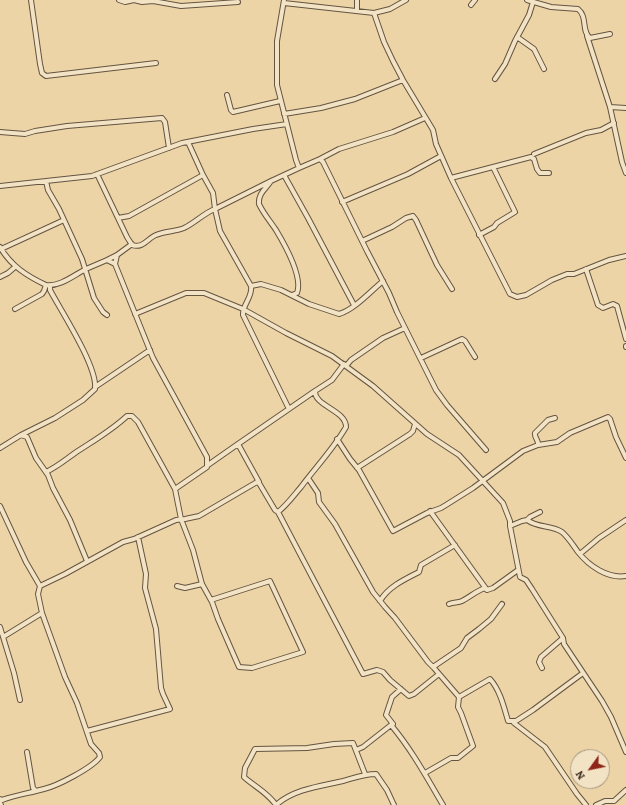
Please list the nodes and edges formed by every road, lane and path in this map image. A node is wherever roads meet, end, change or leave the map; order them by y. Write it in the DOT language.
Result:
graph roads {
  1 [pos="31,0"];
  2 [pos="119,0"];
  3 [pos="177,0"];
  4 [pos="357,0"];
  5 [pos="406,0"];
  6 [pos="475,0"];
  7 [pos="527,0"];
  8 [pos="238,2"];
  9 [pos="284,2"];
  10 [pos="533,2"];
  11 [pos="178,5"];
  12 [pos="471,5"];
  13 [pos="357,11"];
  14 [pos="374,13"];
  15 [pos="610,34"];
  16 [pos="587,36"];
  17 [pos="517,37"];
  18 [pos="156,63"];
  19 [pos="544,69"];
  20 [pos="495,79"];
  21 [pos="403,80"];
  22 [pos="227,94"];
  23 [pos="280,101"];
  24 [pos="610,107"];
  25 [pos="626,108"];
  26 [pos="284,114"];
  27 [pos="425,118"];
  28 [pos="614,123"];
  29 [pos="287,124"];
  30 [pos="0,132"];
  31 [pos="188,142"];
  32 [pos="169,148"];
  33 [pos="534,154"];
  34 [pos="441,156"];
  35 [pos="320,159"];
  36 [pos="493,167"];
  37 [pos="299,168"];
  38 [pos="549,173"];
  39 [pos="626,173"];
  40 [pos="97,174"];
  41 [pos="203,175"];
  42 [pos="284,175"];
  43 [pos="451,178"];
  44 [pos="271,180"];
  45 [pos="46,181"];
  46 [pos="0,186"];
  47 [pos="342,202"];
  48 [pos="216,209"];
  49 [pos="118,218"];
  50 [pos="64,220"];
  51 [pos="480,235"];
  52 [pos="362,241"];
  53 [pos="132,244"];
  54 [pos="1,248"];
  55 [pos="2,254"];
  56 [pos="117,255"];
  57 [pos="626,256"];
  58 [pos="107,260"];
  59 [pos="115,264"];
  60 [pos="15,267"];
  61 [pos="86,269"];
  62 [pos="586,269"];
  63 [pos="0,277"];
  64 [pos="383,281"];
  65 [pos="48,286"];
  66 [pos="251,286"];
  67 [pos="452,289"];
  68 [pos="292,295"];
  69 [pos="246,303"];
  70 [pos="354,305"];
  71 [pos="15,309"];
  72 [pos="243,309"];
  73 [pos="249,313"];
  74 [pos="135,314"];
  75 [pos="107,315"];
  76 [pos="405,328"];
  77 [pos="626,339"];
  78 [pos="150,350"];
  79 [pos="475,357"];
  80 [pos="421,358"];
  81 [pos="345,365"];
  82 [pos="95,387"];
  83 [pos="315,391"];
  84 [pos="289,409"];
  85 [pos="555,418"];
  86 [pos="415,424"];
  87 [pos="34,429"];
  88 [pos="21,434"];
  89 [pos="27,437"];
  90 [pos="337,439"];
  91 [pos="238,444"];
  92 [pos="538,446"];
  93 [pos="0,448"];
  94 [pos="486,450"];
  95 [pos="626,458"];
  96 [pos="208,465"];
  97 [pos="357,468"];
  98 [pos="46,472"];
  99 [pos="308,478"];
  100 [pos="482,480"];
  101 [pos="259,483"];
  102 [pos="175,489"];
  103 [pos="0,506"];
  104 [pos="430,511"];
  105 [pos="278,512"];
  106 [pos="540,512"];
  107 [pos="181,519"];
  108 [pos="527,520"];
  109 [pos="626,520"];
  110 [pos="510,526"];
  111 [pos="138,537"];
  112 [pos="454,546"];
  113 [pos="580,554"];
  114 [pos="87,562"];
  115 [pos="518,570"];
  116 [pos="626,576"];
  117 [pos="202,584"];
  118 [pos="40,586"];
  119 [pos="177,586"];
  120 [pos="485,588"];
  121 [pos="211,600"];
  122 [pos="380,601"];
  123 [pos="449,604"];
  124 [pos="502,604"];
  125 [pos="42,613"];
  126 [pos="0,627"];
  127 [pos="563,638"];
  128 [pos="4,639"];
  129 [pos="0,644"];
  130 [pos="433,667"];
  131 [pos="542,668"];
  132 [pos="583,673"];
  133 [pos="439,674"];
  134 [pos="401,690"];
  135 [pos="459,697"];
  136 [pos="20,700"];
  137 [pos="514,721"];
  138 [pos="391,726"];
  139 [pos="87,731"];
  140 [pos="356,750"];
  141 [pos="27,752"];
  142 [pos="626,752"];
  143 [pos="425,773"];
  144 [pos="365,774"];
  145 [pos="33,790"];
  146 [pos="626,790"];
  147 [pos="1,802"];
  148 [pos="276,805"];
  149 [pos="393,805"];
  150 [pos="443,805"];
  151 [pos="586,805"];
  152 [pos="596,805"];
  1 -- 18 [label="street"];
  2 -- 11 [label="street"];
  3 -- 11 [label="street"];
  4 -- 13 [label="street"];
  5 -- 14 [label="street"];
  6 -- 12 [label="street"];
  7 -- 10 [label="street"];
  8 -- 11 [label="street"];
  9 -- 13 [label="street"];
  9 -- 23 [label="street"];
  10 -- 16 [label="street"];
  10 -- 17 [label="street"];
  13 -- 14 [label="street"];
  14 -- 21 [label="street"];
  15 -- 16 [label="street"];
  16 -- 24 [label="street"];
  17 -- 19 [label="street"];
  17 -- 20 [label="street"];
  21 -- 26 [label="street"];
  21 -- 27 [label="street"];
  22 -- 23 [label="street"];
  23 -- 26 [label="street"];
  24 -- 25 [label="street"];
  24 -- 28 [label="street"];
  26 -- 29 [label="street"];
  27 -- 34 [label="street"];
  27 -- 35 [label="street"];
  28 -- 33 [label="street"];
  28 -- 39 [label="street"];
  29 -- 31 [label="street"];
  29 -- 37 [label="street"];
  30 -- 32 [label="street"];
  31 -- 32 [label="street"];
  31 -- 41 [label="street"];
  32 -- 40 [label="street"];
  34 -- 43 [label="street"];
  34 -- 47 [label="street"];
  35 -- 37 [label="street"];
  35 -- 47 [label="street"];
  36 -- 38 [label="street"];
  36 -- 43 [label="street"];
  36 -- 51 [label="street"];
  37 -- 42 [label="street"];
  40 -- 45 [label="street"];
  40 -- 49 [label="street"];
  41 -- 48 [label="street"];
  41 -- 49 [label="street"];
  42 -- 44 [label="street"];
  42 -- 70 [label="street"];
  43 -- 51 [label="street"];
  44 -- 48 [label="street"];
  44 -- 68 [label="street"];
  45 -- 46 [label="street"];
  45 -- 50 [label="street"];
  47 -- 52 [label="street"];
  48 -- 53 [label="street"];
  48 -- 66 [label="street"];
  49 -- 53 [label="street"];
  50 -- 54 [label="street"];
  50 -- 61 [label="street"];
  51 -- 62 [label="street"];
  52 -- 64 [label="street"];
  52 -- 67 [label="street"];
  53 -- 56 [label="street"];
  54 -- 55 [label="street"];
  55 -- 60 [label="street"];
  56 -- 58 [label="street"];
  56 -- 59 [label="street"];
  57 -- 62 [label="street"];
  58 -- 59 [label="street"];
  58 -- 61 [label="street"];
  59 -- 74 [label="street"];
  60 -- 63 [label="street"];
  60 -- 65 [label="street"];
  61 -- 65 [label="street"];
  61 -- 75 [label="street"];
  62 -- 77 [label="street"];
  64 -- 70 [label="street"];
  64 -- 76 [label="street"];
  65 -- 71 [label="street"];
  65 -- 82 [label="street"];
  66 -- 68 [label="street"];
  66 -- 69 [label="street"];
  68 -- 70 [label="street"];
  69 -- 72 [label="street"];
  69 -- 73 [label="street"];
  72 -- 73 [label="street"];
  72 -- 74 [label="street"];
  72 -- 84 [label="street"];
  73 -- 81 [label="street"];
  74 -- 78 [label="street"];
  76 -- 80 [label="street"];
  76 -- 81 [label="street"];
  78 -- 82 [label="street"];
  78 -- 96 [label="street"];
  79 -- 80 [label="street"];
  80 -- 94 [label="street"];
  81 -- 83 [label="street"];
  81 -- 86 [label="street"];
  82 -- 87 [label="street"];
  83 -- 84 [label="street"];
  83 -- 90 [label="street"];
  84 -- 91 [label="street"];
  85 -- 92 [label="street"];
  86 -- 97 [label="street"];
  86 -- 100 [label="street"];
  87 -- 88 [label="street"];
  87 -- 89 [label="street"];
  88 -- 89 [label="street"];
  88 -- 93 [label="street"];
  89 -- 98 [label="street"];
  90 -- 97 [label="street"];
  90 -- 99 [label="street"];
  91 -- 96 [label="street"];
  91 -- 101 [label="street"];
  92 -- 95 [label="street"];
  92 -- 100 [label="street"];
  96 -- 102 [label="street"];
  97 -- 104 [label="street"];
  98 -- 102 [label="street"];
  98 -- 114 [label="street"];
  99 -- 105 [label="street"];
  99 -- 122 [label="street"];
  100 -- 104 [label="street"];
  100 -- 110 [label="street"];
  101 -- 105 [label="street"];
  101 -- 107 [label="street"];
  102 -- 107 [label="street"];
  103 -- 118 [label="street"];
  104 -- 112 [label="street"];
  105 -- 134 [label="street"];
  106 -- 108 [label="street"];
  107 -- 111 [label="street"];
  107 -- 117 [label="street"];
  108 -- 110 [label="street"];
  108 -- 113 [label="street"];
  109 -- 113 [label="street"];
  110 -- 115 [label="street"];
  111 -- 114 [label="street"];
  111 -- 139 [label="street"];
  112 -- 120 [label="street"];
  112 -- 122 [label="street"];
  113 -- 116 [label="street"];
  114 -- 118 [label="street"];
  115 -- 120 [label="street"];
  115 -- 127 [label="street"];
  117 -- 119 [label="street"];
  117 -- 121 [label="street"];
  118 -- 125 [label="street"];
  120 -- 123 [label="street"];
  121 -- 121 [label="street"];
  122 -- 130 [label="street"];
  124 -- 130 [label="street"];
  125 -- 128 [label="street"];
  125 -- 139 [label="street"];
  126 -- 128 [label="street"];
  127 -- 131 [label="street"];
  127 -- 132 [label="street"];
  128 -- 129 [label="street"];
  128 -- 136 [label="street"];
  130 -- 133 [label="street"];
  132 -- 137 [label="street"];
  132 -- 142 [label="street"];
  133 -- 134 [label="street"];
  133 -- 135 [label="street"];
  134 -- 138 [label="street"];
  135 -- 137 [label="street"];
  135 -- 143 [label="street"];
  137 -- 151 [label="street"];
  138 -- 140 [label="street"];
  138 -- 143 [label="street"];
  139 -- 145 [label="street"];
  140 -- 144 [label="street"];
  140 -- 148 [label="street"];
  141 -- 145 [label="street"];
  143 -- 150 [label="street"];
  144 -- 148 [label="street"];
  144 -- 149 [label="street"];
  145 -- 147 [label="street"];
  146 -- 152 [label="street"];
}
